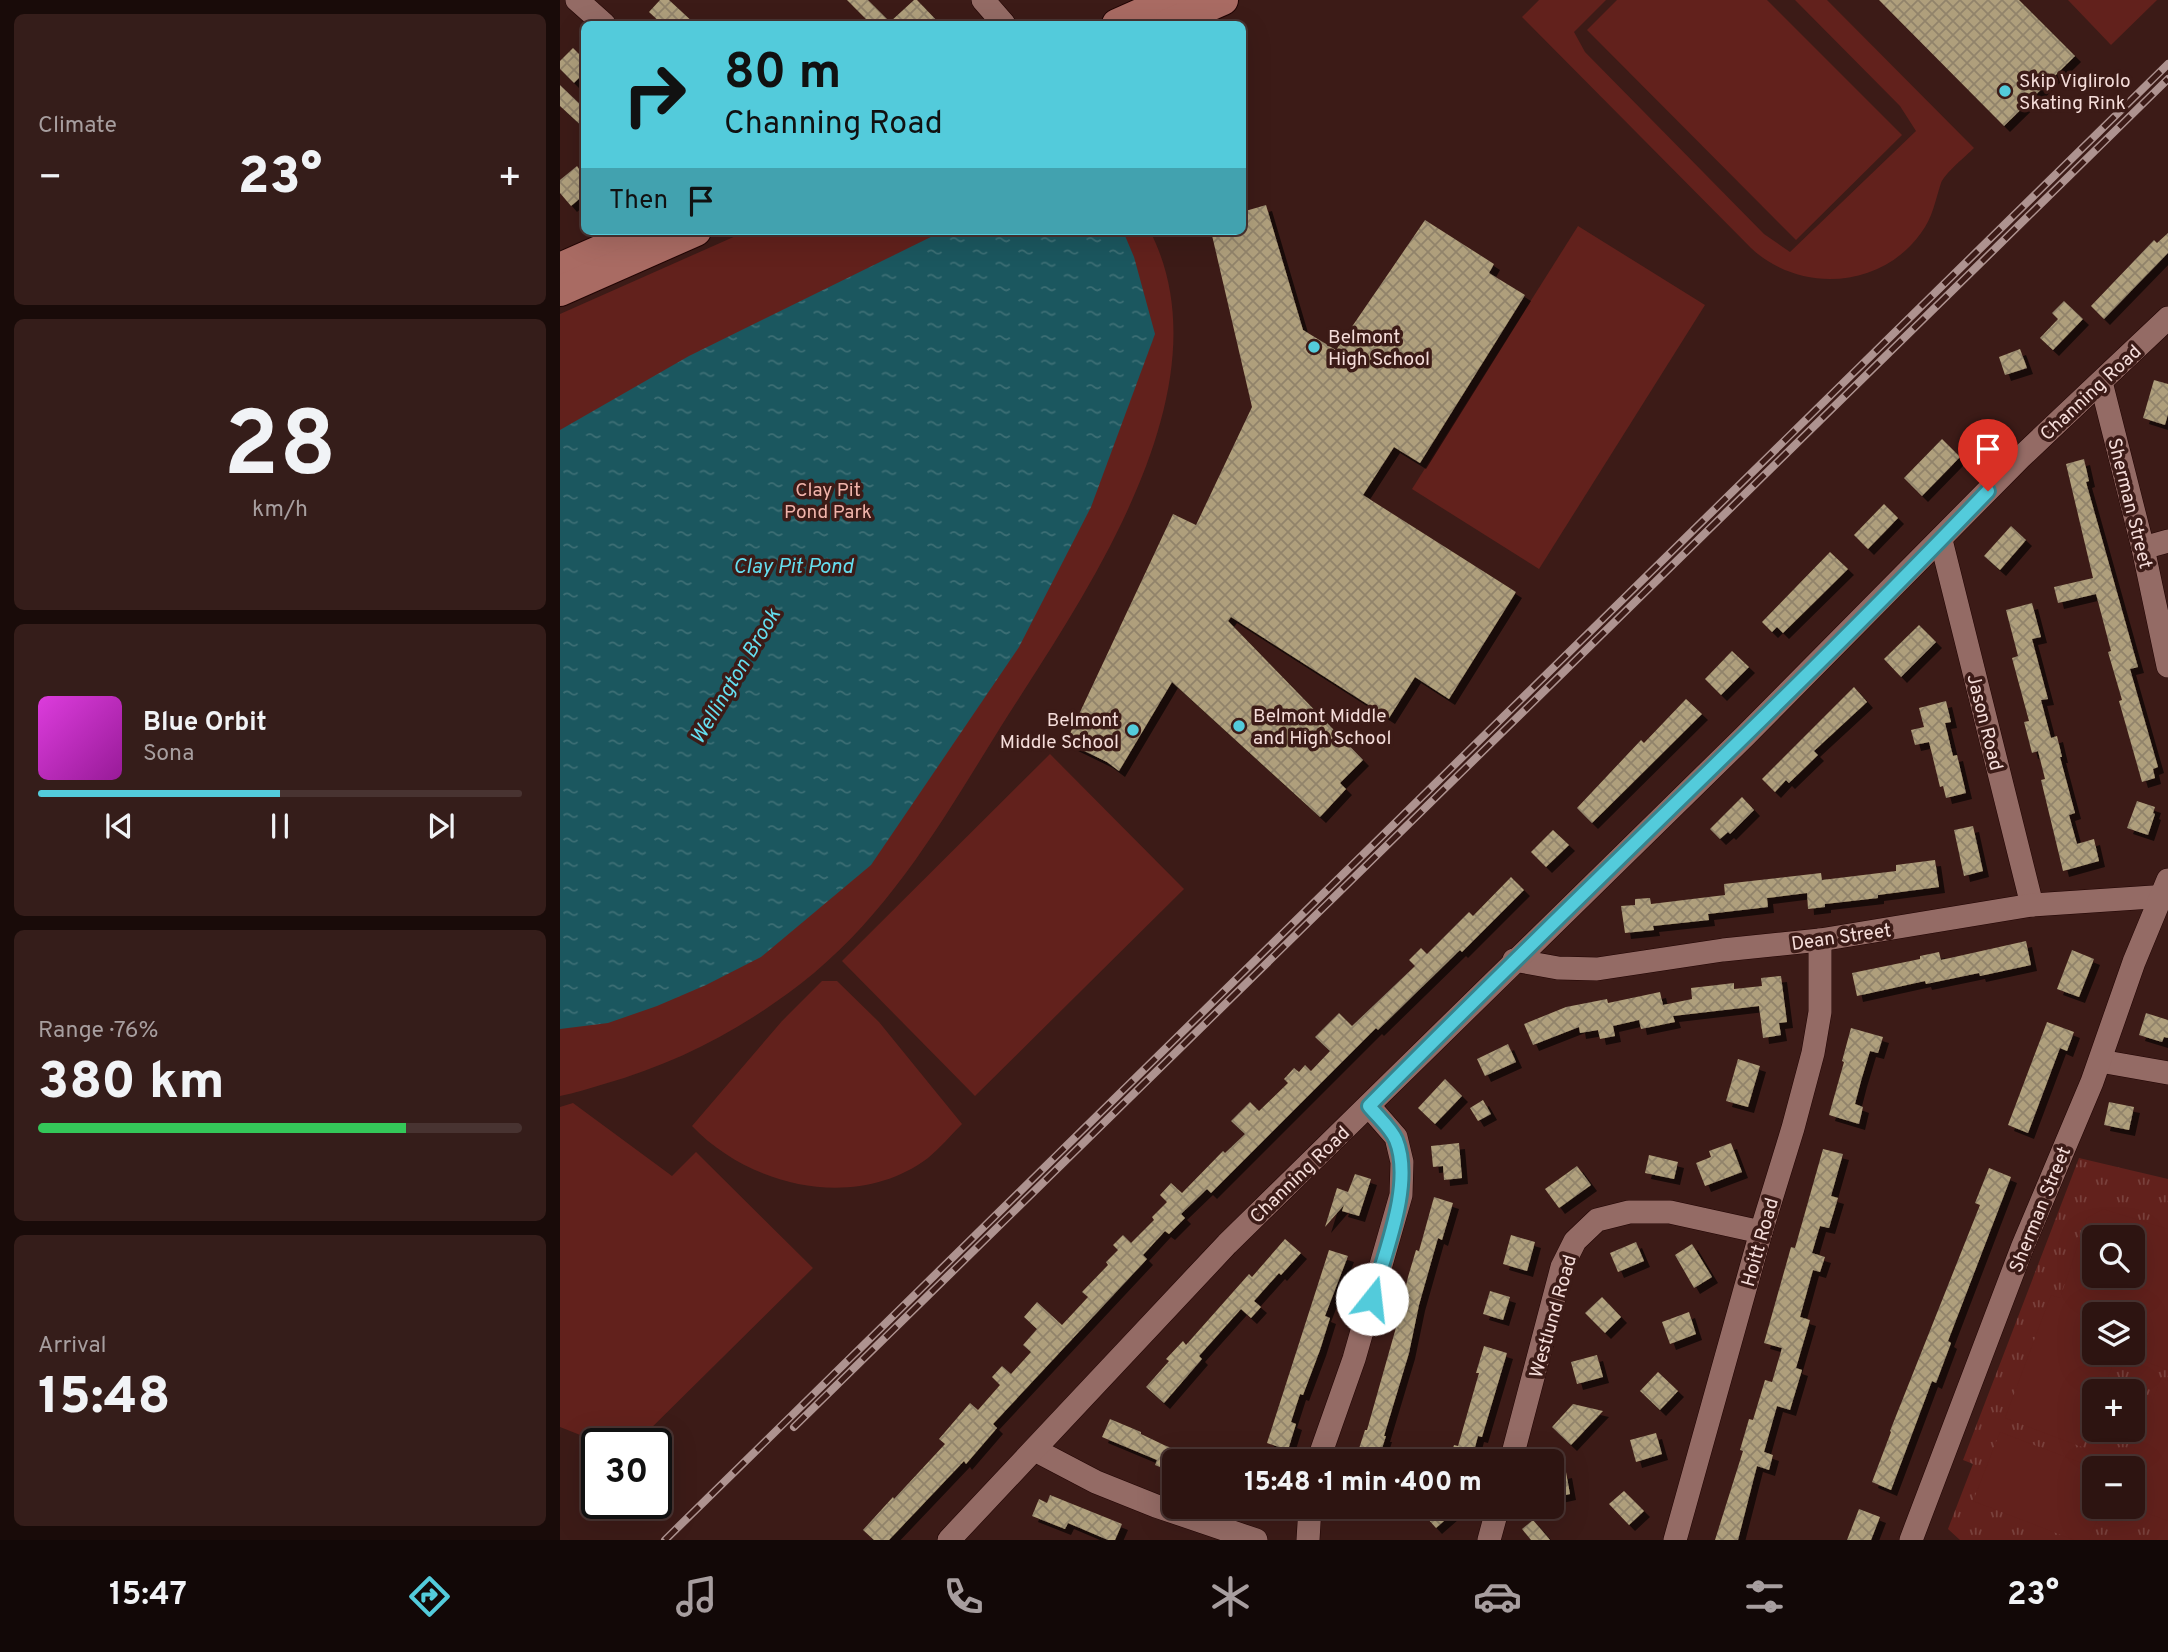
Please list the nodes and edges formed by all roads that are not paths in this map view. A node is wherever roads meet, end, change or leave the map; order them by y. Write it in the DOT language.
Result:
graph roads {
  1 [pos="578,0"];
  2 [pos="983,0"];
  3 [pos="1171,0"];
  4 [pos="1223,0"];
  5 [pos="601,21"];
  6 [pos="1001,21"];
  7 [pos="1124,21"];
  8 [pos="1175,21"];
  9 [pos="636,235"];
  10 [pos="680,235"];
  11 [pos="571,263"];
  12 [pos="560,291"];
  13 [pos="2168,318"];
  14 [pos="2158,336"];
  15 [pos="2101,382"];
  16 [pos="1941,540"];
  17 [pos="2168,541"];
  18 [pos="2143,548"];
  19 [pos="2168,666"];
  20 [pos="2166,891"];
  21 [pos="2032,905"];
  22 [pos="1820,940"];
  23 [pos="1514,960"];
  24 [pos="2100,1061"];
  25 [pos="2168,1073"];
  26 [pos="1369,1106"];
  27 [pos="1761,1232"];
  28 [pos="1322,1449"];
  29 [pos="1514,1449"];
  30 [pos="1035,1451"];
  31 [pos="1309,1519"];
  32 [pos="1495,1519"];
  33 [pos="949,1540"];
  34 [pos="1256,1540"];
  35 [pos="1308,1540"];
  36 [pos="1489,1540"];
  37 [pos="1675,1540"];
  38 [pos="1911,1540"];
  1 -- 5 [label="street"];
  2 -- 6 [label="street"];
  3 -- 7 [label="main road"];
  4 -- 8 [label="main road"];
  9 -- 11 [label="main road"];
  10 -- 11 [label="main road"];
  11 -- 12 [label="main road"];
  13 -- 14 [label="street, Channing Road"];
  14 -- 15 [label="street, Channing Road"];
  15 -- 16 [label="street, Channing Road"];
  15 -- 18 [label="street, Sherman Street"];
  16 -- 21 [label="street, Jason Road"];
  16 -- 23 [label="street, Channing Road"];
  17 -- 18 [label="street"];
  18 -- 19 [label="street, Sherman Street"];
  20 -- 21 [label="street, Dean Street"];
  20 -- 24 [label="street, Sherman Street"];
  21 -- 22 [label="street, Dean Street"];
  22 -- 23 [label="street, Dean Street"];
  22 -- 27 [label="street, Hoitt Road"];
  23 -- 26 [label="street, Channing Road"];
  24 -- 25 [label="street"];
  24 -- 38 [label="street, Sherman Street"];
  26 -- 28 [label="street"];
  26 -- 30 [label="street, Channing Road"];
  27 -- 29 [label="street, Westlund Road"];
  27 -- 37 [label="street, Hoitt Road"];
  30 -- 33 [label="street, Channing Road"];
  30 -- 34 [label="street"];
  31 -- 35 [label="street"];
  32 -- 36 [label="street"];
}
